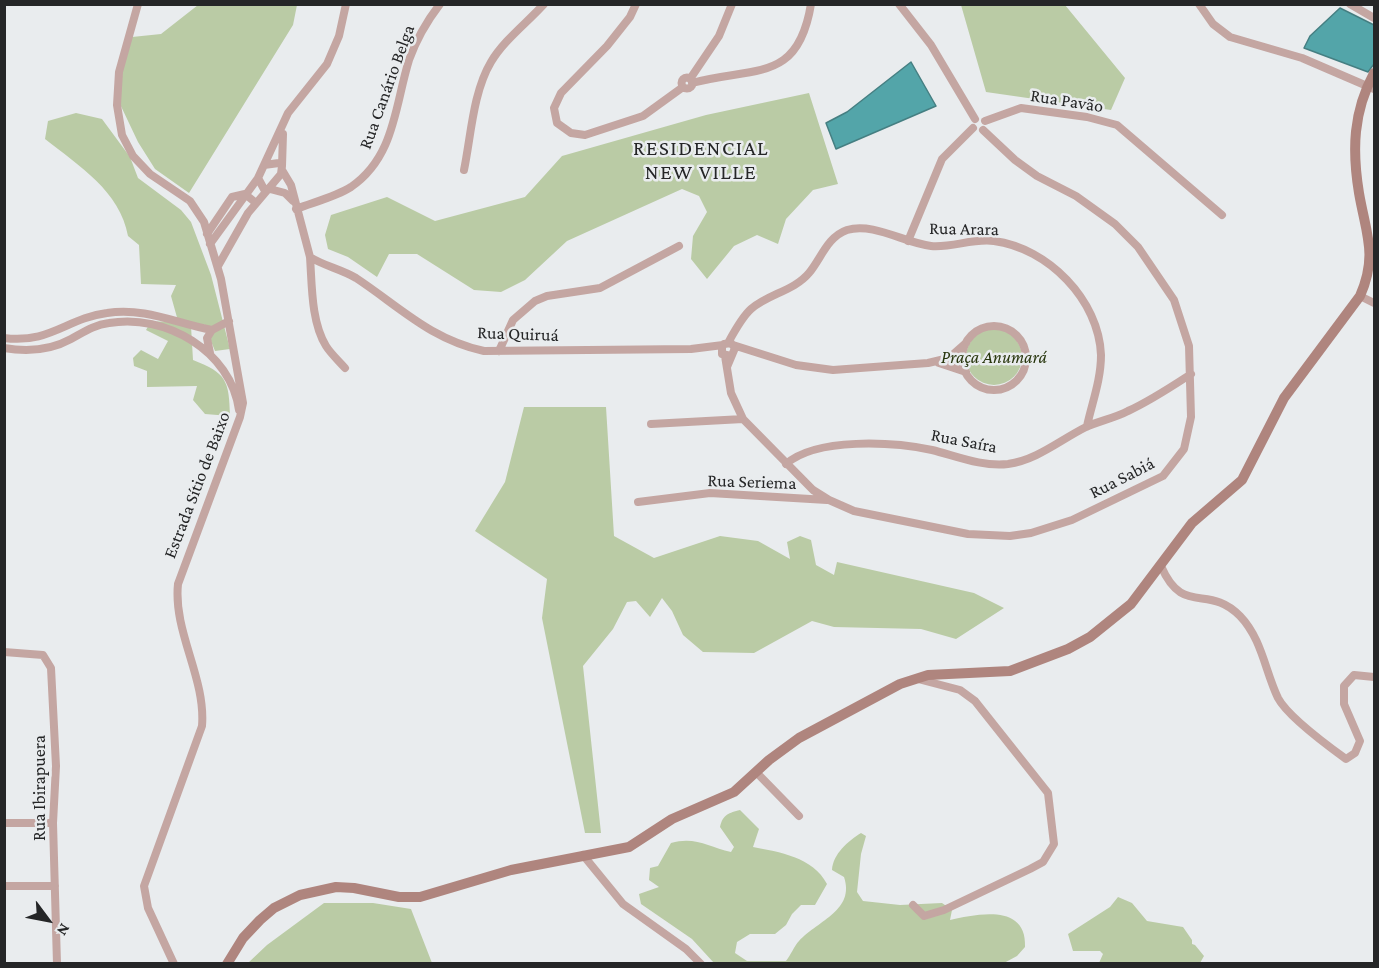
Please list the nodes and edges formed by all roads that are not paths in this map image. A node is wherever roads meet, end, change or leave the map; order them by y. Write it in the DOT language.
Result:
graph roads {
  1 [pos="138,4"];
  2 [pos="440,4"];
  3 [pos="544,4"];
  4 [pos="636,4"];
  5 [pos="732,4"];
  6 [pos="811,4"];
  7 [pos="899,4"];
  8 [pos="1199,4"];
  9 [pos="1350,4"];
  10 [pos="345,5"];
  11 [pos="1374,18"];
  12 [pos="1374,73"];
  13 [pos="686,82"];
  14 [pos="1371,88"];
  15 [pos="975,119"];
  16 [pos="985,121"];
  17 [pos="284,124"];
  18 [pos="973,128"];
  19 [pos="983,130"];
  20 [pos="264,165"];
  21 [pos="282,168"];
  22 [pos="464,170"];
  23 [pos="258,178"];
  24 [pos="268,190"];
  25 [pos="245,194"];
  26 [pos="256,203"];
  27 [pos="295,205"];
  28 [pos="1222,215"];
  29 [pos="207,234"];
  30 [pos="1372,234"];
  31 [pos="212,242"];
  32 [pos="908,242"];
  33 [pos="679,246"];
  34 [pos="226,249"];
  35 [pos="310,256"];
  36 [pos="218,266"];
  37 [pos="1360,296"];
  38 [pos="1374,303"];
  39 [pos="229,321"];
  40 [pos="216,329"];
  41 [pos="231,331"];
  42 [pos="4,338"];
  43 [pos="966,343"];
  44 [pos="4,348"];
  45 [pos="728,349"];
  46 [pos="499,351"];
  47 [pos="210,353"];
  48 [pos="237,361"];
  49 [pos="219,363"];
  50 [pos="928,363"];
  51 [pos="345,368"];
  52 [pos="966,372"];
  53 [pos="1191,374"];
  54 [pos="736,409"];
  55 [pos="240,417"];
  56 [pos="723,419"];
  57 [pos="743,419"];
  58 [pos="651,424"];
  59 [pos="1087,426"];
  60 [pos="786,464"];
  61 [pos="829,500"];
  62 [pos="638,502"];
  63 [pos="1161,566"];
  64 [pos="4,652"];
  65 [pos="1374,677"];
  66 [pos="914,678"];
  67 [pos="756,772"];
  68 [pos="799,816"];
  69 [pos="4,823"];
  70 [pos="53,823"];
  71 [pos="583,855"];
  72 [pos="4,886"];
  73 [pos="55,886"];
  74 [pos="913,905"];
  75 [pos="57,963"];
  76 [pos="174,963"];
  77 [pos="227,963"];
  78 [pos="701,963"];
  1 -- 29 [label="street, Estrada Sítio de Baixo"];
  2 -- 27 [label="street, Rua Canário Belga"];
  3 -- 22 [label="street"];
  4 -- 13 [label="street"];
  5 -- 13 [label="street"];
  6 -- 13 [label="street"];
  7 -- 15 [label="street"];
  8 -- 14 [label="street"];
  9 -- 11 [label="street"];
  10 -- 17 [label="street"];
  12 -- 14 [label="main road"];
  14 -- 30 [label="main road"];
  15 -- 16 [label="street"];
  15 -- 18 [label="street"];
  16 -- 19 [label="street"];
  16 -- 28 [label="street, Rua Pavão"];
  17 -- 20 [label="street"];
  17 -- 21 [label="street"];
  18 -- 19 [label="street"];
  18 -- 32 [label="street"];
  19 -- 53 [label="street, Rua Sabiá"];
  20 -- 21 [label="street"];
  20 -- 23 [label="street"];
  21 -- 24 [label="street"];
  21 -- 27 [label="street"];
  23 -- 24 [label="street"];
  23 -- 25 [label="street"];
  24 -- 26 [label="street"];
  24 -- 27 [label="street"];
  25 -- 26 [label="street"];
  25 -- 29 [label="street"];
  25 -- 31 [label="street"];
  26 -- 34 [label="street"];
  27 -- 35 [label="street"];
  29 -- 31 [label="street, Estrada Sítio de Baixo"];
  30 -- 37 [label="main road"];
  31 -- 34 [label="street"];
  31 -- 36 [label="street, Estrada Sítio de Baixo"];
  32 -- 45 [label="street, Rua Arara"];
  32 -- 59 [label="street, Rua Arara"];
  33 -- 46 [label="street"];
  34 -- 36 [label="street"];
  35 -- 46 [label="street, Rua Quiruá"];
  35 -- 51 [label="street"];
  36 -- 39 [label="street, Estrada Sítio de Baixo"];
  37 -- 38 [label="street"];
  37 -- 63 [label="main road"];
  39 -- 40 [label="street"];
  39 -- 41 [label="street, Estrada Sítio de Baixo"];
  40 -- 41 [label="street"];
  40 -- 42 [label="street"];
  40 -- 47 [label="street"];
  41 -- 48 [label="street, Estrada Sítio de Baixo"];
  43 -- 50 [label="street"];
  43 -- 52 [label="street"];
  43 -- 52 [label="street"];
  44 -- 47 [label="street"];
  45 -- 46 [label="street, Rua Quiruá"];
  45 -- 50 [label="street, Rua Quiruá"];
  45 -- 54 [label="street, Rua Sabiá"];
  47 -- 49 [label="street"];
  48 -- 49 [label="street"];
  48 -- 55 [label="street, Estrada Sítio de Baixo"];
  49 -- 55 [label="street"];
  50 -- 52 [label="street"];
  53 -- 59 [label="street, Rua Saíra"];
  53 -- 61 [label="street, Rua Sabiá"];
  54 -- 56 [label="street"];
  54 -- 57 [label="street, Rua Sabiá"];
  55 -- 76 [label="street, Estrada Sítio de Baixo"];
  56 -- 57 [label="street"];
  56 -- 58 [label="street"];
  57 -- 60 [label="street, Rua Sabiá"];
  59 -- 60 [label="street, Rua Saíra"];
  60 -- 61 [label="street, Rua Sabiá"];
  61 -- 62 [label="street, Rua Seriema"];
  63 -- 65 [label="street"];
  63 -- 66 [label="main road"];
  64 -- 70 [label="street, Rua Ibirapuera"];
  66 -- 67 [label="main road"];
  66 -- 74 [label="street"];
  67 -- 68 [label="street"];
  67 -- 71 [label="main road"];
  69 -- 70 [label="street"];
  70 -- 73 [label="street, Rua Ibirapuera"];
  71 -- 77 [label="main road"];
  71 -- 78 [label="street"];
  72 -- 73 [label="street"];
  73 -- 75 [label="street, Rua Ibirapuera"];
}
